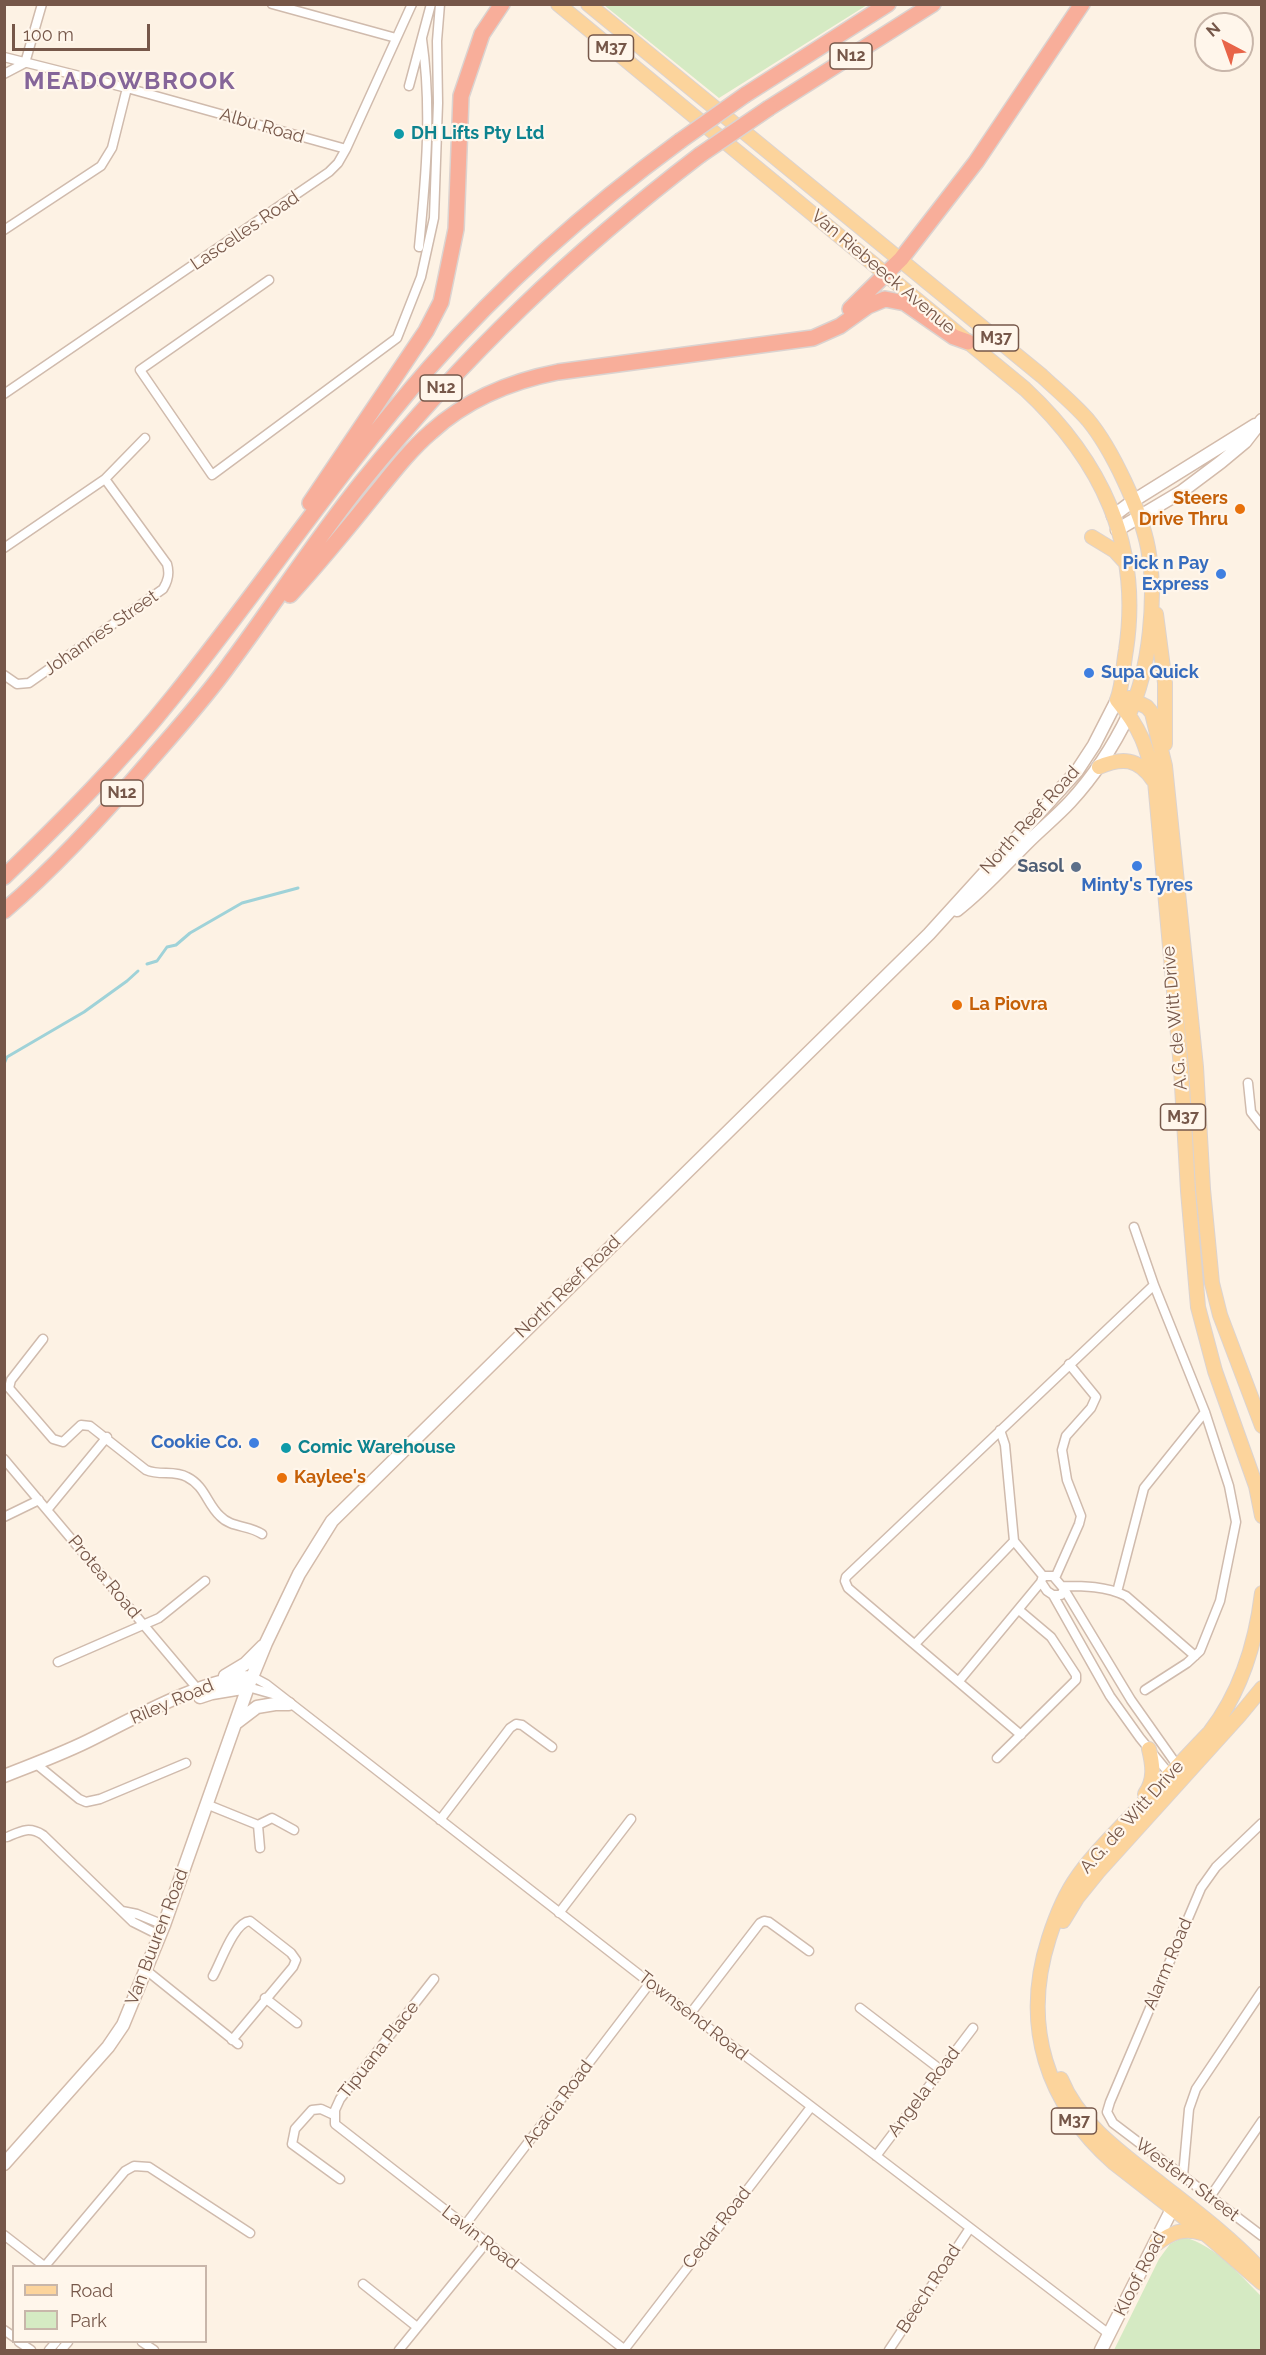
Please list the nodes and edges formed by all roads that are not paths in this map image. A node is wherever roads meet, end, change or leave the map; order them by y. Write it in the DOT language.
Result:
graph roads {
  1 [pos="42,4"];
  2 [pos="273,4"];
  3 [pos="412,4"];
  4 [pos="432,4"];
  5 [pos="440,4"];
  6 [pos="502,4"];
  7 [pos="558,4"];
  8 [pos="588,4"];
  9 [pos="888,4"];
  10 [pos="933,4"];
  11 [pos="1082,4"];
  12 [pos="396,38"];
  13 [pos="422,39"];
  14 [pos="4,57"];
  15 [pos="26,63"];
  16 [pos="4,74"];
  17 [pos="409,86"];
  18 [pos="127,88"];
  19 [pos="346,149"];
  20 [pos="4,230"];
  21 [pos="418,247"];
  22 [pos="901,259"];
  23 [pos="888,274"];
  24 [pos="269,280"];
  25 [pos="813,339"];
  26 [pos="968,342"];
  27 [pos="4,394"];
  28 [pos="1260,422"];
  29 [pos="145,438"];
  30 [pos="105,479"];
  31 [pos="1133,501"];
  32 [pos="1139,518"];
  33 [pos="1115,523"];
  34 [pos="1092,537"];
  35 [pos="4,548"];
  36 [pos="1128,564"];
  37 [pos="1150,567"];
  38 [pos="234,618"];
  39 [pos="229,665"];
  40 [pos="4,675"];
  41 [pos="1118,698"];
  42 [pos="1136,700"];
  43 [pos="1129,714"];
  44 [pos="1164,766"];
  45 [pos="1099,767"];
  46 [pos="1155,782"];
  47 [pos="4,877"];
  48 [pos="1171,894"];
  49 [pos="4,911"];
  50 [pos="931,932"];
  51 [pos="1248,1083"];
  52 [pos="1262,1126"];
  53 [pos="1203,1189"];
  54 [pos="1188,1191"];
  55 [pos="1206,1226"];
  56 [pos="1134,1227"];
  57 [pos="1191,1228"];
  58 [pos="1154,1285"];
  59 [pos="43,1339"];
  60 [pos="1069,1364"];
  61 [pos="1205,1412"];
  62 [pos="1262,1426"];
  63 [pos="1000,1430"];
  64 [pos="106,1437"];
  65 [pos="4,1458"];
  66 [pos="39,1500"];
  67 [pos="47,1510"];
  68 [pos="1262,1516"];
  69 [pos="4,1517"];
  70 [pos="262,1534"];
  71 [pos="1014,1541"];
  72 [pos="1055,1578"];
  73 [pos="1042,1579"];
  74 [pos="205,1581"];
  75 [pos="1063,1587"];
  76 [pos="1118,1592"];
  77 [pos="1262,1593"];
  78 [pos="1053,1595"];
  79 [pos="1019,1610"];
  80 [pos="145,1624"];
  81 [pos="1089,1629"];
  82 [pos="1076,1637"];
  83 [pos="267,1643"];
  84 [pos="915,1644"];
  85 [pos="1195,1656"];
  86 [pos="58,1662"];
  87 [pos="959,1681"];
  88 [pos="250,1682"];
  89 [pos="214,1683"];
  90 [pos="1262,1688"];
  91 [pos="1145,1690"];
  92 [pos="201,1692"];
  93 [pos="284,1700"];
  94 [pos="236,1722"];
  95 [pos="1020,1735"];
  96 [pos="552,1747"];
  97 [pos="1149,1749"];
  98 [pos="997,1758"];
  99 [pos="35,1763"];
  100 [pos="186,1763"];
  101 [pos="1178,1774"];
  102 [pos="5,1775"];
  103 [pos="206,1804"];
  104 [pos="631,1819"];
  105 [pos="440,1820"];
  106 [pos="1127,1821"];
  107 [pos="1262,1823"];
  108 [pos="258,1826"];
  109 [pos="294,1830"];
  110 [pos="8,1837"];
  111 [pos="260,1848"];
  112 [pos="559,1913"];
  113 [pos="162,1930"];
  114 [pos="809,1951"];
  115 [pos="146,1970"];
  116 [pos="213,1976"];
  117 [pos="434,1979"];
  118 [pos="650,1983"];
  119 [pos="1262,1990"];
  120 [pos="265,1998"];
  121 [pos="860,2008"];
  122 [pos="690,2013"];
  123 [pos="297,2023"];
  124 [pos="972,2028"];
  125 [pos="941,2070"];
  126 [pos="811,2107"];
  127 [pos="335,2120"];
  128 [pos="1262,2121"];
  129 [pos="1113,2123"];
  130 [pos="876,2156"];
  131 [pos="4,2164"];
  132 [pos="1183,2176"];
  133 [pos="340,2179"];
  134 [pos="1210,2197"];
  135 [pos="1175,2202"];
  136 [pos="465,2225"];
  137 [pos="969,2229"];
  138 [pos="250,2233"];
  139 [pos="4,2235"];
  140 [pos="1262,2236"];
  141 [pos="1209,2237"];
  142 [pos="486,2243"];
  143 [pos="1156,2244"];
  144 [pos="43,2265"];
  145 [pos="45,2265"];
  146 [pos="1262,2272"];
  147 [pos="1262,2283"];
  148 [pos="363,2284"];
  149 [pos="417,2328"];
  150 [pos="1109,2334"];
  151 [pos="399,2350"];
  152 [pos="624,2350"];
  153 [pos="889,2350"];
  154 [pos="1101,2350"];
  1 -- 15 [label="street"];
  2 -- 12 [label="street"];
  3 -- 12 [label="street, Lascelles Road"];
  4 -- 13 [label="street"];
  5 -- 24 [label="street"];
  6 -- 38 [label="highway"];
  7 -- 23 [label="main road, Van Riebeeck Avenue / M37"];
  8 -- 22 [label="main road, Van Riebeeck Avenue / M37"];
  9 -- 38 [label="highway, N12, bridge"];
  10 -- 39 [label="highway, N12, bridge"];
  11 -- 22 [label="highway"];
  12 -- 19 [label="street, Lascelles Road"];
  13 -- 17 [label="street"];
  13 -- 21 [label="street"];
  14 -- 15 [label="street, Albu Road"];
  15 -- 16 [label="street"];
  15 -- 18 [label="street, Albu Road"];
  18 -- 19 [label="street, Albu Road"];
  18 -- 20 [label="street"];
  19 -- 27 [label="street, Lascelles Road"];
  22 -- 23 [label="highway"];
  22 -- 31 [label="main road, Van Riebeeck Avenue / M37"];
  23 -- 25 [label="highway"];
  23 -- 26 [label="main road, Van Riebeeck Avenue / M37"];
  25 -- 26 [label="highway"];
  25 -- 39 [label="highway"];
  26 -- 33 [label="main road, Van Riebeeck Avenue / M37"];
  28 -- 31 [label="main road"];
  28 -- 32 [label="main road"];
  29 -- 30 [label="street"];
  30 -- 35 [label="street"];
  30 -- 40 [label="street, Johannes Street"];
  31 -- 32 [label="main road, Van Riebeeck Avenue / M37"];
  31 -- 33 [label="main road"];
  32 -- 33 [label="main road"];
  32 -- 37 [label="main road, M37"];
  33 -- 36 [label="main road, Van Riebeeck Avenue / M37"];
  34 -- 36 [label="main road"];
  36 -- 41 [label="main road, Van Riebeeck Avenue / M37"];
  37 -- 42 [label="main road, M37"];
  37 -- 44 [label="main road"];
  38 -- 47 [label="highway, N12"];
  39 -- 49 [label="highway, N12"];
  41 -- 42 [label="main road"];
  41 -- 43 [label="main road, A.G. de Witt Drive / M37"];
  41 -- 50 [label="main road, North Reef Road"];
  42 -- 43 [label="main road, M37"];
  42 -- 44 [label="main road, A.G. de Witt Drive / M37"];
  43 -- 45 [label="main road, North Reef Road"];
  43 -- 46 [label="main road, A.G. de Witt Drive / M37"];
  44 -- 48 [label="main road, A.G. de Witt Drive / M37"];
  45 -- 46 [label="main road"];
  45 -- 50 [label="main road, North Reef Road"];
  46 -- 48 [label="main road, A.G. de Witt Drive / M37"];
  48 -- 53 [label="main road, A.G. de Witt Drive / M37"];
  48 -- 54 [label="main road, A.G. de Witt Drive / M37"];
  50 -- 83 [label="main road, North Reef Road"];
  51 -- 52 [label="street"];
  53 -- 54 [label="main road"];
  53 -- 55 [label="main road, A.G. de Witt Drive / M37"];
  54 -- 57 [label="main road, A.G. de Witt Drive / M37"];
  55 -- 57 [label="main road"];
  55 -- 62 [label="main road, A.G. de Witt Drive / M37"];
  56 -- 58 [label="street"];
  57 -- 68 [label="main road, A.G. de Witt Drive / M37"];
  58 -- 60 [label="street"];
  58 -- 61 [label="street"];
  59 -- 64 [label="street"];
  60 -- 63 [label="street"];
  60 -- 72 [label="street"];
  61 -- 76 [label="street"];
  61 -- 85 [label="street"];
  63 -- 71 [label="street"];
  63 -- 84 [label="street"];
  64 -- 67 [label="street"];
  64 -- 70 [label="street"];
  65 -- 66 [label="street, Protea Road"];
  66 -- 67 [label="street, Protea Road"];
  66 -- 69 [label="street"];
  67 -- 80 [label="street, Protea Road"];
  71 -- 73 [label="street"];
  71 -- 84 [label="street"];
  72 -- 73 [label="street"];
  72 -- 75 [label="street"];
  73 -- 78 [label="street"];
  73 -- 79 [label="street"];
  74 -- 80 [label="street"];
  75 -- 76 [label="street"];
  75 -- 78 [label="street"];
  75 -- 81 [label="street"];
  76 -- 85 [label="street"];
  77 -- 101 [label="main road, A.G. de Witt Drive / M37"];
  78 -- 82 [label="street"];
  79 -- 87 [label="street"];
  79 -- 95 [label="street"];
  80 -- 86 [label="street"];
  80 -- 92 [label="street, Protea Road"];
  81 -- 82 [label="street"];
  81 -- 101 [label="street"];
  82 -- 97 [label="street"];
  83 -- 88 [label="main road, North Reef Road"];
  83 -- 89 [label="main road"];
  84 -- 87 [label="street"];
  85 -- 91 [label="street"];
  87 -- 95 [label="street"];
  88 -- 89 [label="main road, Riley Road"];
  88 -- 92 [label="main road, Riley Road"];
  88 -- 93 [label="street, Townsend Road"];
  88 -- 94 [label="main road, Van Buuren Road"];
  89 -- 92 [label="main road, Riley Road"];
  90 -- 101 [label="main road, A.G. de Witt Drive / M37"];
  92 -- 99 [label="main road, Riley Road"];
  93 -- 94 [label="main road"];
  93 -- 105 [label="street, Townsend Road"];
  94 -- 103 [label="main road, Van Buuren Road"];
  95 -- 98 [label="street"];
  96 -- 105 [label="street"];
  97 -- 101 [label="street"];
  97 -- 106 [label="main road"];
  99 -- 100 [label="street"];
  99 -- 102 [label="main road, Riley Road"];
  101 -- 106 [label="main road, A.G. de Witt Drive / M37"];
  101 -- 135 [label="main road, A.G. de Witt Drive / M37"];
  103 -- 108 [label="street"];
  103 -- 113 [label="main road, Van Buuren Road"];
  104 -- 112 [label="street"];
  105 -- 112 [label="street, Townsend Road"];
  106 -- 135 [label="main road, A.G. de Witt Drive / M37"];
  107 -- 129 [label="street, Alarm Road"];
  108 -- 109 [label="street"];
  108 -- 111 [label="street"];
  110 -- 113 [label="street"];
  112 -- 118 [label="street, Townsend Road"];
  113 -- 115 [label="main road, Van Buuren Road"];
  114 -- 122 [label="street"];
  115 -- 120 [label="street"];
  115 -- 131 [label="main road, Van Buuren Road"];
  116 -- 120 [label="street"];
  117 -- 127 [label="street, Tipuana Place"];
  118 -- 122 [label="street, Townsend Road"];
  118 -- 136 [label="street, Acacia Road"];
  119 -- 132 [label="street"];
  120 -- 123 [label="street"];
  121 -- 125 [label="street"];
  122 -- 126 [label="street, Townsend Road"];
  124 -- 125 [label="street, Angela Road"];
  125 -- 130 [label="street, Angela Road"];
  126 -- 130 [label="street, Townsend Road"];
  126 -- 152 [label="street, Cedar Road"];
  127 -- 133 [label="street"];
  127 -- 136 [label="street, Lavin Road"];
  128 -- 134 [label="street"];
  129 -- 132 [label="street, Western Street"];
  130 -- 137 [label="street, Townsend Road"];
  132 -- 134 [label="street, Western Street"];
  134 -- 140 [label="street, Western Street"];
  135 -- 141 [label="main road, A.G. de Witt Drive / M37"];
  135 -- 143 [label="main road, Kloof Road"];
  135 -- 146 [label="main road, A.G. de Witt Drive / M37"];
  136 -- 142 [label="street, Lavin Road"];
  137 -- 150 [label="street, Townsend Road"];
  137 -- 153 [label="street, Beech Road"];
  138 -- 145 [label="street"];
  139 -- 144 [label="street"];
  141 -- 143 [label="main road"];
  141 -- 147 [label="main road, A.G. de Witt Drive / M37"];
  142 -- 149 [label="street"];
  142 -- 152 [label="street, Lavin Road"];
  143 -- 150 [label="main road, Kloof Road"];
  148 -- 149 [label="street"];
  149 -- 151 [label="street"];
  150 -- 154 [label="main road, Kloof Road"];
}
